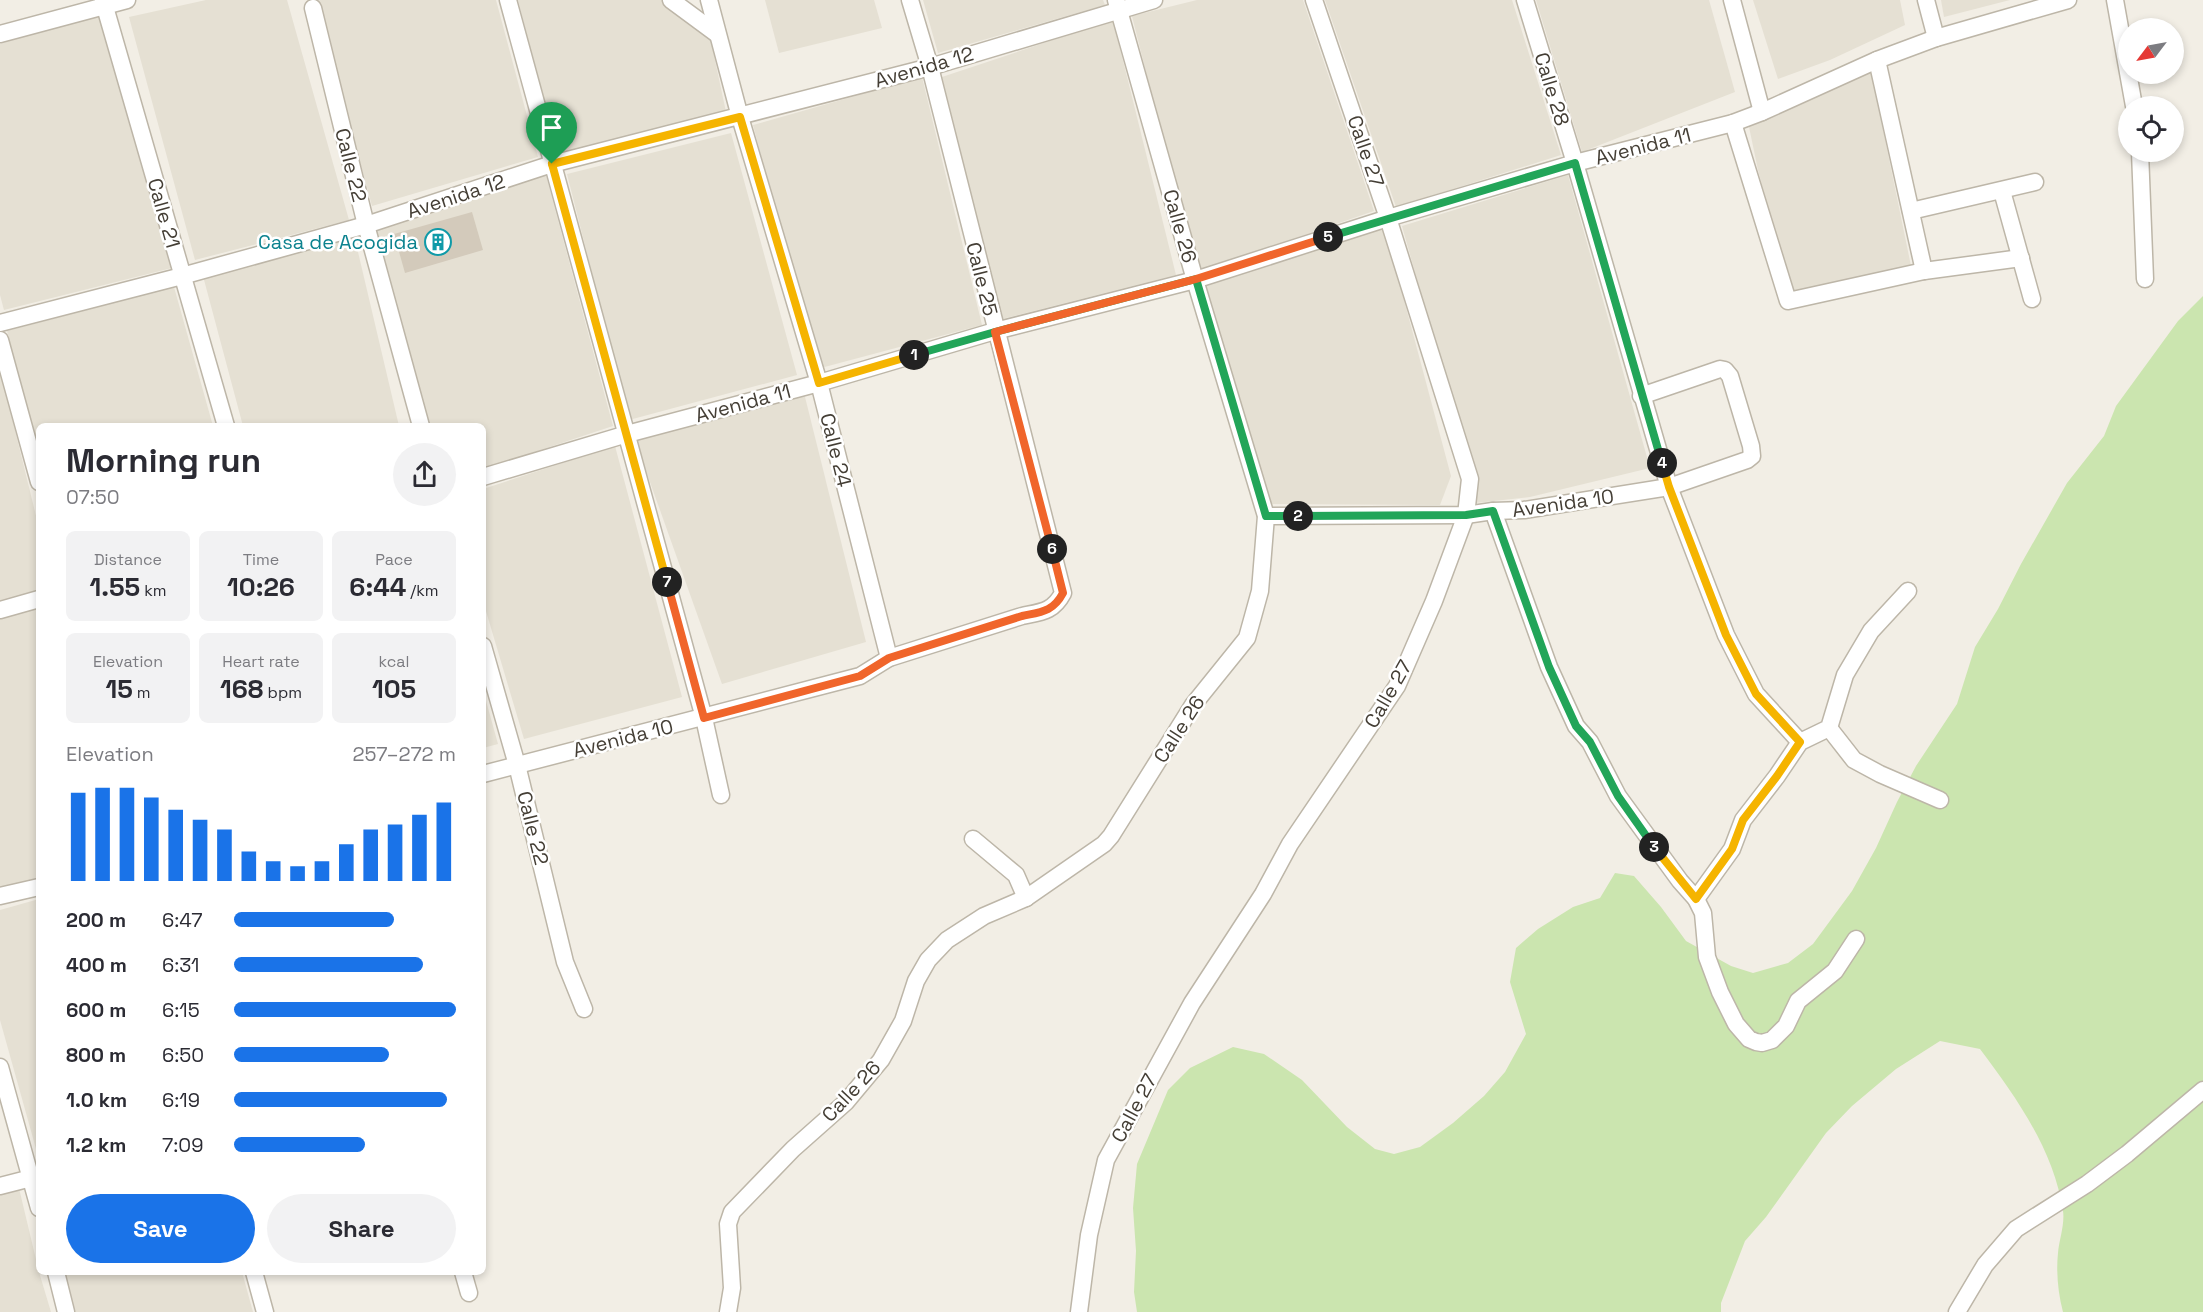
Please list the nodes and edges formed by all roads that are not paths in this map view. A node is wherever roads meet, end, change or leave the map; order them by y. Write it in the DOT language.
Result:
graph roads {
  1 [pos="127,0"];
  2 [pos="508,0"];
  3 [pos="671,0"];
  4 [pos="709,0"];
  5 [pos="910,0"];
  6 [pos="1154,0"];
  7 [pos="1314,0"];
  8 [pos="1525,0"];
  9 [pos="1732,0"];
  10 [pos="1926,0"];
  11 [pos="2068,0"];
  12 [pos="2115,0"];
  13 [pos="104,3"];
  14 [pos="1118,5"];
  15 [pos="313,8"];
  16 [pos="0,34"];
  17 [pos="717,34"];
  18 [pos="1936,38"];
  19 [pos="1877,60"];
  20 [pos="930,67"];
  21 [pos="2132,96"];
  22 [pos="1762,112"];
  23 [pos="740,117"];
  24 [pos="1733,123"];
  25 [pos="2140,162"];
  26 [pos="1575,163"];
  27 [pos="552,164"];
  28 [pos="2035,182"];
  29 [pos="2002,191"];
  30 [pos="1911,211"];
  31 [pos="1388,218"];
  32 [pos="366,225"];
  33 [pos="2021,258"];
  34 [pos="1924,271"];
  35 [pos="183,276"];
  36 [pos="1196,279"];
  37 [pos="2145,279"];
  38 [pos="2032,299"];
  39 [pos="0,323"];
  40 [pos="995,332"];
  41 [pos="0,340"];
  42 [pos="819,383"];
  43 [pos="1641,396"];
  44 [pos="225,423"];
  45 [pos="420,423"];
  46 [pos="627,434"];
  47 [pos="36,471"];
  48 [pos="486,476"];
  49 [pos="1669,487"];
  50 [pos="1493,511"];
  51 [pos="1466,515"];
  52 [pos="1266,516"];
  53 [pos="1908,591"];
  54 [pos="1063,593"];
  55 [pos="36,600"];
  56 [pos="0,610"];
  57 [pos="486,656"];
  58 [pos="889,658"];
  59 [pos="704,718"];
  60 [pos="1828,728"];
  61 [pos="1800,742"];
  62 [pos="517,765"];
  63 [pos="486,773"];
  64 [pos="721,795"];
  65 [pos="1940,800"];
  66 [pos="973,839"];
  67 [pos="36,887"];
  68 [pos="0,896"];
  69 [pos="1026,898"];
  70 [pos="1696,899"];
  71 [pos="1856,939"];
  72 [pos="584,1009"];
  73 [pos="0,1066"];
  74 [pos="2203,1090"];
  75 [pos="35,1177"];
  76 [pos="0,1186"];
  77 [pos="57,1275"];
  78 [pos="256,1275"];
  79 [pos="464,1275"];
  80 [pos="469,1293"];
  81 [pos="66,1312"];
  82 [pos="265,1312"];
  83 [pos="728,1312"];
  84 [pos="1079,1312"];
  85 [pos="1957,1312"];
  1 -- 13 [label="street"];
  2 -- 27 [label="street"];
  3 -- 17 [label="street"];
  4 -- 17 [label="street, Calle 24"];
  5 -- 20 [label="street, Calle 25"];
  6 -- 14 [label="street, Avenida 12"];
  7 -- 31 [label="street, Calle 27"];
  8 -- 26 [label="street, Calle 28"];
  9 -- 22 [label="street"];
  10 -- 18 [label="street"];
  11 -- 18 [label="street, Avenida 11"];
  12 -- 21 [label="street"];
  13 -- 16 [label="street"];
  13 -- 35 [label="street, Calle 21"];
  14 -- 20 [label="street, Avenida 12"];
  14 -- 36 [label="street, Calle 26"];
  15 -- 32 [label="street, Calle 22"];
  17 -- 23 [label="street, Calle 24"];
  18 -- 19 [label="street, Avenida 11"];
  19 -- 22 [label="street, Avenida 11"];
  19 -- 30 [label="street"];
  20 -- 23 [label="street, Avenida 12"];
  20 -- 40 [label="street, Calle 25"];
  22 -- 24 [label="street, Avenida 11"];
  23 -- 27 [label="street, Avenida 12"];
  23 -- 42 [label="street, Calle 24"];
  24 -- 26 [label="street, Avenida 11"];
  24 -- 34 [label="street"];
  25 -- 37 [label="street"];
  26 -- 31 [label="street, Avenida 11"];
  26 -- 43 [label="street, Calle 28"];
  27 -- 32 [label="street, Avenida 12"];
  27 -- 46 [label="street"];
  28 -- 29 [label="street"];
  29 -- 30 [label="street"];
  29 -- 33 [label="street"];
  30 -- 34 [label="street"];
  31 -- 36 [label="street, Avenida 11"];
  31 -- 51 [label="street, Calle 27"];
  32 -- 35 [label="street, Avenida 12"];
  32 -- 45 [label="street, Calle 22"];
  33 -- 34 [label="street"];
  33 -- 38 [label="street"];
  35 -- 39 [label="street, Avenida 12"];
  35 -- 44 [label="street, Calle 21"];
  36 -- 40 [label="street, Avenida 11"];
  36 -- 52 [label="street, Calle 26"];
  40 -- 42 [label="street, Avenida 11"];
  40 -- 54 [label="street, Calle 25"];
  41 -- 47 [label="street"];
  42 -- 46 [label="street, Avenida 11"];
  42 -- 58 [label="street, Calle 24"];
  43 -- 49 [label="street, Calle 28"];
  43 -- 49 [label="street, Avenida 10"];
  46 -- 48 [label="street, Avenida 11"];
  46 -- 59 [label="street"];
  49 -- 50 [label="street, Avenida 10"];
  49 -- 61 [label="street, Calle 28"];
  50 -- 51 [label="street, Avenida 10"];
  50 -- 70 [label="street"];
  51 -- 52 [label="street, Avenida 10"];
  51 -- 84 [label="street, Calle 27"];
  52 -- 69 [label="street, Calle 26"];
  53 -- 60 [label="street"];
  54 -- 58 [label="street, Avenida 10"];
  55 -- 56 [label="street"];
  57 -- 62 [label="street, Calle 22"];
  58 -- 59 [label="street, Avenida 10"];
  59 -- 62 [label="street, Avenida 10"];
  59 -- 64 [label="street"];
  60 -- 61 [label="street"];
  60 -- 65 [label="street"];
  61 -- 70 [label="street"];
  62 -- 63 [label="street, Avenida 10"];
  62 -- 72 [label="street, Calle 22"];
  66 -- 69 [label="street"];
  67 -- 68 [label="street"];
  69 -- 83 [label="street, Calle 26"];
  70 -- 71 [label="street"];
  73 -- 75 [label="street"];
  74 -- 85 [label="street"];
  75 -- 76 [label="street"];
  77 -- 81 [label="street"];
  78 -- 82 [label="street"];
  79 -- 80 [label="street"];
}
